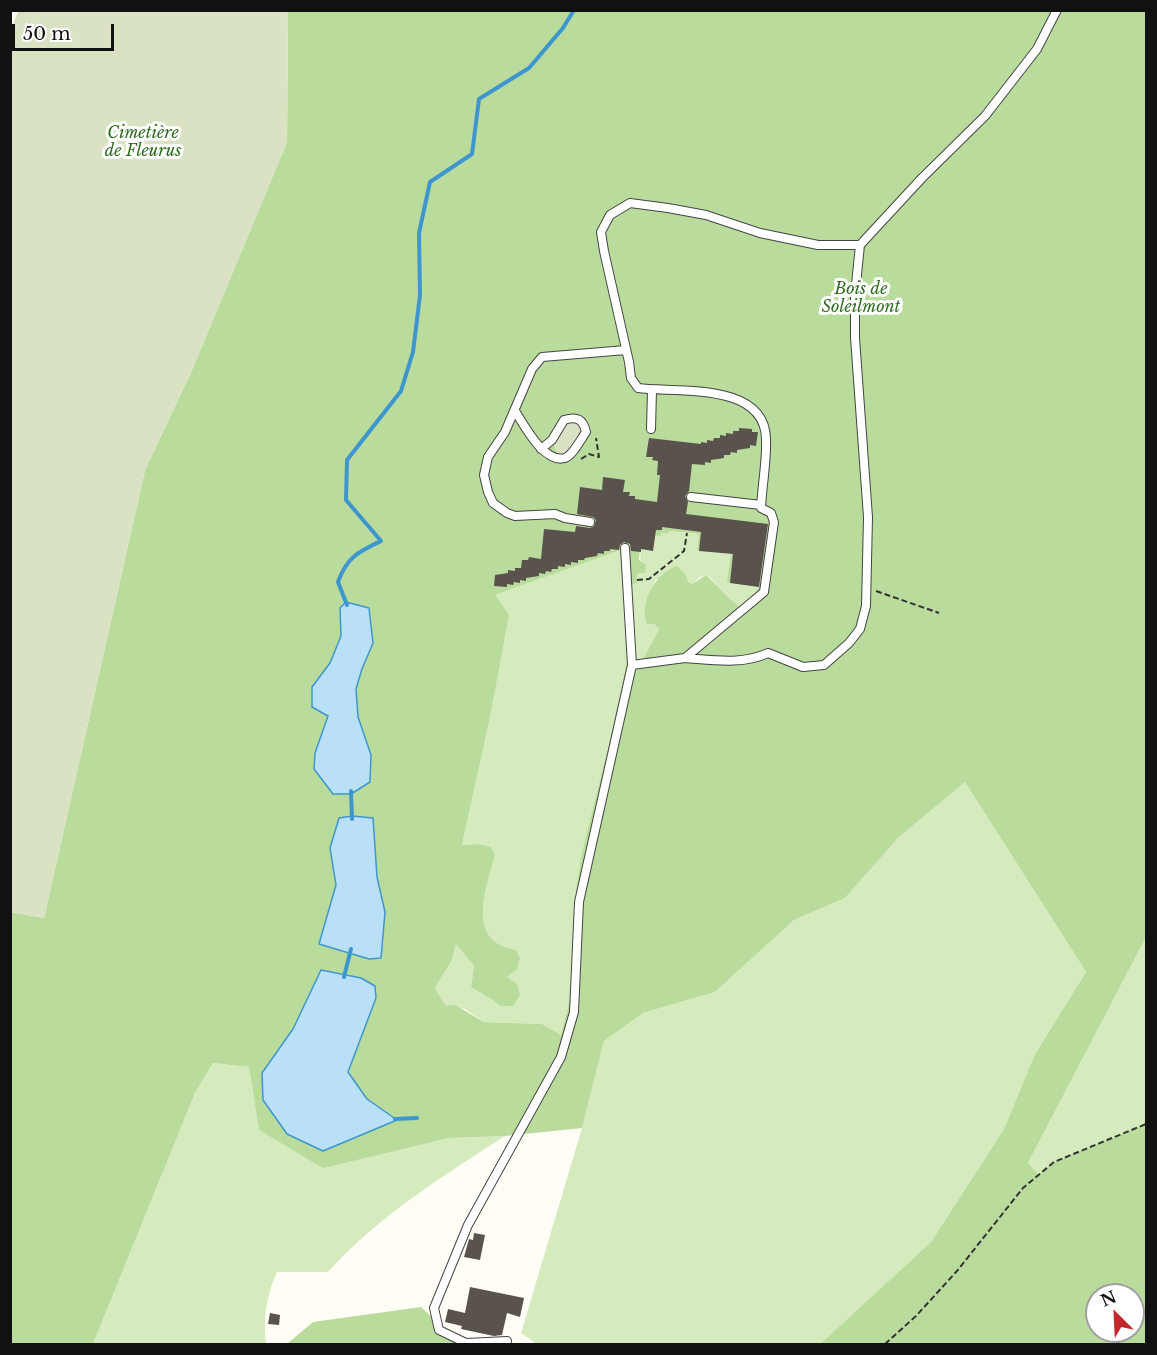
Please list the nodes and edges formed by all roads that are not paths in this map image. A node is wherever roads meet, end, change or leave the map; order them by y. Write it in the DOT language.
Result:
graph roads {
  1 [pos="1057,10"];
  2 [pos="860,245"];
  3 [pos="626,350"];
  4 [pos="652,390"];
  5 [pos="515,411"];
  6 [pos="651,429"];
  7 [pos="541,449"];
  8 [pos="691,497"];
  9 [pos="761,505"];
  10 [pos="590,522"];
  11 [pos="625,548"];
  12 [pos="685,658"];
  13 [pos="632,664"];
  14 [pos="507,1341"];
  1 -- 2 [label="lane"];
  2 -- 3 [label="lane"];
  2 -- 12 [label="lane"];
  3 -- 4 [label="lane"];
  3 -- 5 [label="lane"];
  4 -- 6 [label="lane"];
  4 -- 9 [label="lane"];
  5 -- 7 [label="lane"];
  5 -- 10 [label="lane"];
  7 -- 7 [label="lane"];
  8 -- 9 [label="lane"];
  9 -- 12 [label="lane"];
  11 -- 13 [label="lane"];
  12 -- 13 [label="lane"];
  13 -- 14 [label="lane"];
}
